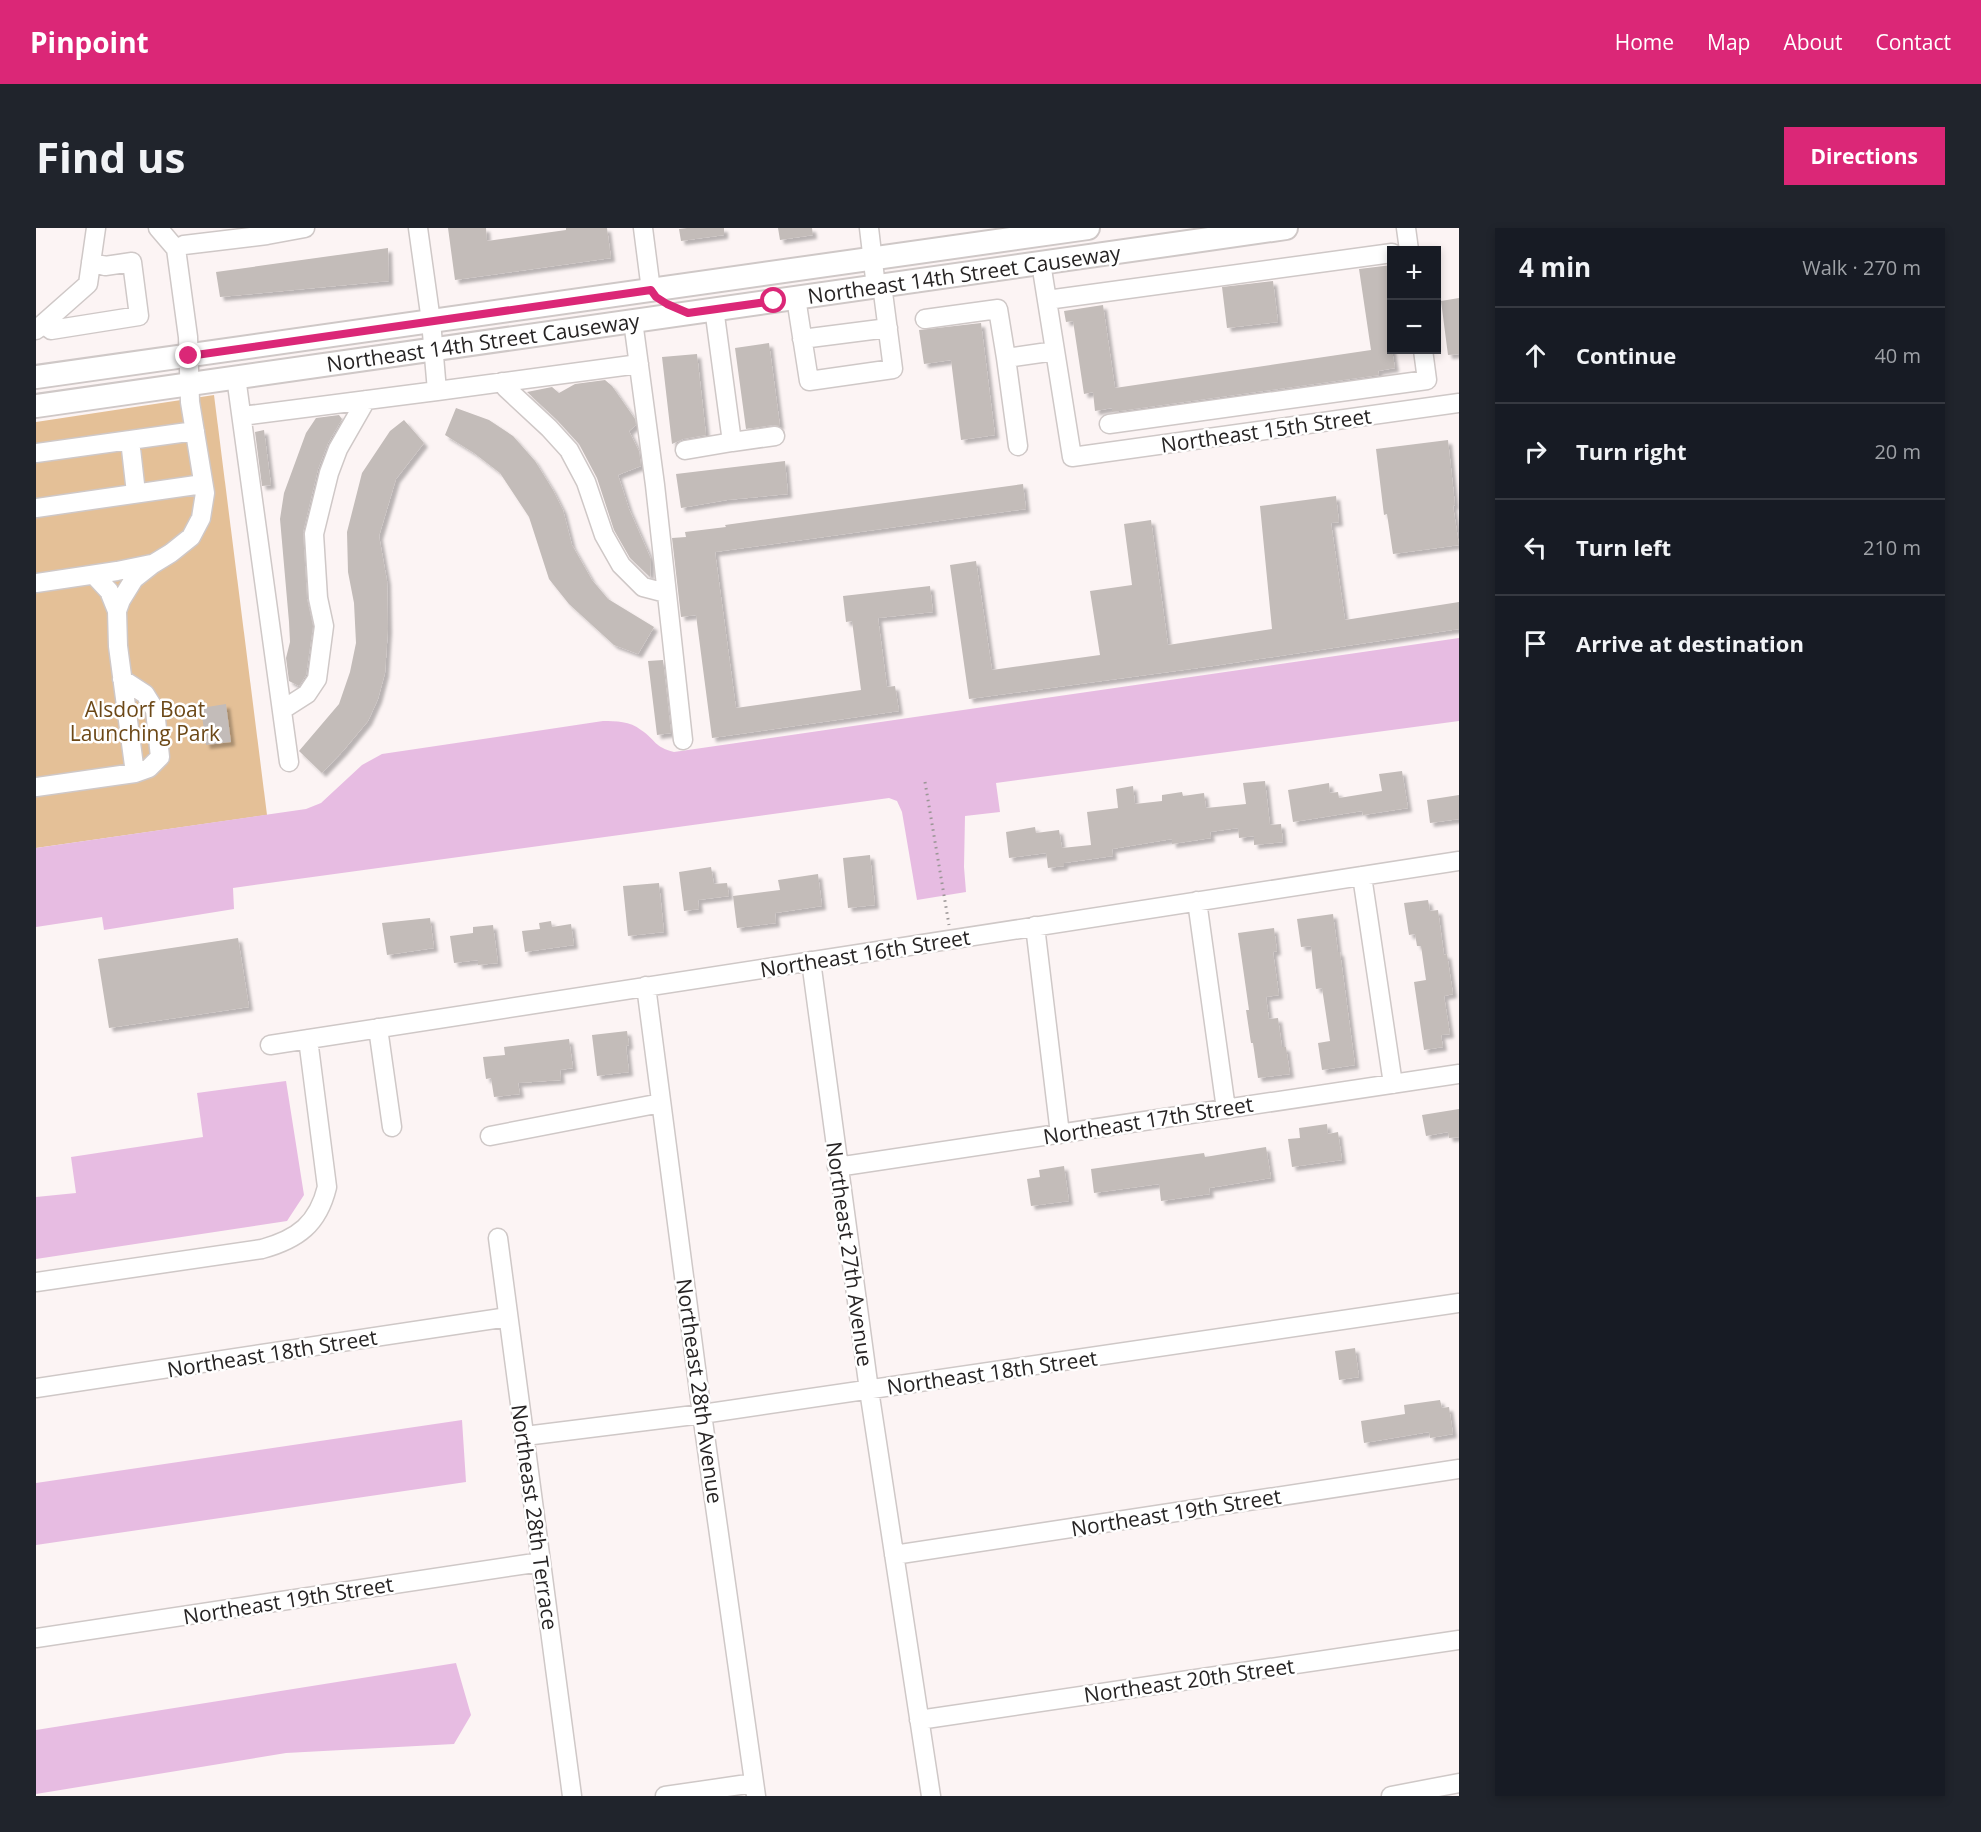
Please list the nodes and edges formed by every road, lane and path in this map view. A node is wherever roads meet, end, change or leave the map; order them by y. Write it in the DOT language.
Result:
graph roads {
  1 [pos="96,228"];
  2 [pos="305,228"];
  3 [pos="418,228"];
  4 [pos="643,228"];
  5 [pos="868,228"];
  6 [pos="1089,228"];
  7 [pos="1286,228"];
  8 [pos="1406,228"];
  9 [pos="162,229"];
  10 [pos="266,231"];
  11 [pos="1019,233"];
  12 [pos="1408,246"];
  13 [pos="176,249"];
  14 [pos="1387,254"];
  15 [pos="872,259"];
  16 [pos="91,262"];
  17 [pos="1041,262"];
  18 [pos="879,286"];
  19 [pos="651,290"];
  20 [pos="796,298"];
  21 [pos="1047,300"];
  22 [pos="714,308"];
  23 [pos="688,313"];
  24 [pos="925,320"];
  25 [pos="431,321"];
  26 [pos="633,321"];
  27 [pos="40,327"];
  28 [pos="888,327"];
  29 [pos="802,339"];
  30 [pos="433,349"];
  31 [pos="1055,351"];
  32 [pos="1424,354"];
  33 [pos="189,356"];
  34 [pos="1006,358"];
  35 [pos="639,364"];
  36 [pos="36,377"];
  37 [pos="236,377"];
  38 [pos="502,382"];
  39 [pos="189,384"];
  40 [pos="437,391"];
  41 [pos="366,400"];
  42 [pos="1459,403"];
  43 [pos="36,406"];
  44 [pos="242,416"];
  45 [pos="1109,424"];
  46 [pos="195,431"];
  47 [pos="775,436"];
  48 [pos="130,440"];
  49 [pos="732,442"];
  50 [pos="1018,446"];
  51 [pos="685,450"];
  52 [pos="36,453"];
  53 [pos="203,484"];
  54 [pos="136,493"];
  55 [pos="36,508"];
  56 [pos="153,564"];
  57 [pos="94,575"];
  58 [pos="36,584"];
  59 [pos="666,593"];
  60 [pos="117,611"];
  61 [pos="122,680"];
  62 [pos="282,710"];
  63 [pos="683,740"];
  64 [pos="289,762"];
  65 [pos="135,773"];
  66 [pos="925,782"];
  67 [pos="36,787"];
  68 [pos="1459,861"];
  69 [pos="1362,876"];
  70 [pos="1197,902"];
  71 [pos="1035,926"];
  72 [pos="951,939"];
  73 [pos="811,961"];
  74 [pos="646,986"];
  75 [pos="378,1028"];
  76 [pos="308,1039"];
  77 [pos="270,1045"];
  78 [pos="1459,1074"];
  79 [pos="1393,1084"];
  80 [pos="661,1103"];
  81 [pos="1227,1109"];
  82 [pos="392,1127"];
  83 [pos="1060,1134"];
  84 [pos="490,1136"];
  85 [pos="837,1167"];
  86 [pos="498,1238"];
  87 [pos="36,1282"];
  88 [pos="1459,1303"];
  89 [pos="508,1317"];
  90 [pos="36,1388"];
  91 [pos="869,1390"];
  92 [pos="702,1414"];
  93 [pos="525,1436"];
  94 [pos="1459,1469"];
  95 [pos="894,1555"];
  96 [pos="541,1562"];
  97 [pos="36,1638"];
  98 [pos="1459,1640"];
  99 [pos="919,1720"];
  100 [pos="1459,1783"];
  101 [pos="755,1790"];
  102 [pos="572,1796"];
  103 [pos="665,1796"];
  104 [pos="931,1796"];
  105 [pos="1391,1796"];
  1 -- 16 [label="street"];
  2 -- 10 [label="street"];
  3 -- 25 [label="street"];
  4 -- 19 [label="street"];
  5 -- 15 [label="street"];
  6 -- 11 [label="main road, Northeast 14th Street Causeway"];
  6 -- 17 [label="main road"];
  7 -- 17 [label="main road, Northeast 14th Street Causeway"];
  8 -- 12 [label="street"];
  9 -- 13 [label="street"];
  10 -- 13 [label="street"];
  11 -- 15 [label="main road, Northeast 14th Street Causeway"];
  13 -- 33 [label="street"];
  14 -- 21 [label="street"];
  15 -- 18 [label="street"];
  15 -- 19 [label="main road, Northeast 14th Street Causeway"];
  16 -- 27 [label="street"];
  16 -- 27 [label="street"];
  17 -- 18 [label="main road, Northeast 14th Street Causeway"];
  17 -- 21 [label="street"];
  18 -- 20 [label="main road, Northeast 14th Street Causeway"];
  18 -- 28 [label="street"];
  19 -- 23 [label="main road"];
  19 -- 25 [label="main road, Northeast 14th Street Causeway"];
  20 -- 22 [label="main road, Northeast 14th Street Causeway"];
  20 -- 29 [label="street"];
  21 -- 31 [label="street"];
  22 -- 23 [label="main road, Northeast 14th Street Causeway"];
  22 -- 49 [label="street"];
  23 -- 26 [label="main road, Northeast 14th Street Causeway"];
  24 -- 34 [label="street"];
  25 -- 30 [label="street"];
  25 -- 33 [label="main road, Northeast 14th Street Causeway"];
  26 -- 30 [label="main road, Northeast 14th Street Causeway"];
  26 -- 35 [label="street"];
  28 -- 29 [label="street"];
  28 -- 29 [label="street"];
  30 -- 37 [label="main road, Northeast 14th Street Causeway"];
  30 -- 40 [label="street"];
  31 -- 34 [label="street"];
  31 -- 42 [label="street, Northeast 15th Street"];
  32 -- 45 [label="street"];
  33 -- 36 [label="main road, Northeast 14th Street Causeway"];
  33 -- 39 [label="street"];
  34 -- 50 [label="street"];
  35 -- 38 [label="street"];
  35 -- 59 [label="street"];
  37 -- 39 [label="main road, Northeast 14th Street Causeway"];
  37 -- 44 [label="street"];
  38 -- 40 [label="street"];
  38 -- 59 [label="street"];
  39 -- 43 [label="main road, Northeast 14th Street Causeway"];
  39 -- 46 [label="street"];
  40 -- 41 [label="street"];
  41 -- 44 [label="street"];
  41 -- 62 [label="street"];
  44 -- 62 [label="street"];
  46 -- 48 [label="street"];
  46 -- 53 [label="street"];
  47 -- 49 [label="street"];
  48 -- 52 [label="street"];
  48 -- 54 [label="street"];
  49 -- 51 [label="street"];
  53 -- 54 [label="street"];
  53 -- 56 [label="street"];
  54 -- 55 [label="street"];
  56 -- 57 [label="street"];
  56 -- 60 [label="street"];
  57 -- 58 [label="street"];
  57 -- 60 [label="street"];
  59 -- 63 [label="street"];
  60 -- 61 [label="street"];
  61 -- 65 [label="street"];
  61 -- 65 [label="street"];
  62 -- 64 [label="street"];
  65 -- 67 [label="street"];
  66 -- 72 [label="path"];
  68 -- 69 [label="street, Northeast 16th Street"];
  69 -- 70 [label="street, Northeast 16th Street"];
  69 -- 79 [label="street"];
  70 -- 71 [label="street, Northeast 16th Street"];
  70 -- 81 [label="street"];
  71 -- 72 [label="street, Northeast 16th Street"];
  71 -- 83 [label="street"];
  72 -- 73 [label="street, Northeast 16th Street"];
  73 -- 74 [label="street, Northeast 16th Street"];
  73 -- 85 [label="street, Northeast 27th Avenue"];
  74 -- 75 [label="street, Northeast 16th Street"];
  74 -- 80 [label="street, Northeast 28th Avenue"];
  75 -- 76 [label="street, Northeast 16th Street"];
  75 -- 82 [label="street"];
  76 -- 77 [label="street, Northeast 16th Street"];
  76 -- 87 [label="street"];
  78 -- 79 [label="street, Northeast 17th Street"];
  79 -- 81 [label="street, Northeast 17th Street"];
  80 -- 84 [label="street"];
  80 -- 92 [label="street, Northeast 28th Avenue"];
  81 -- 83 [label="street, Northeast 17th Street"];
  83 -- 85 [label="street, Northeast 17th Street"];
  85 -- 91 [label="street, Northeast 27th Avenue"];
  86 -- 89 [label="street, Northeast 28th Terrace"];
  88 -- 91 [label="street, Northeast 18th Street"];
  89 -- 90 [label="street, Northeast 18th Street"];
  89 -- 93 [label="street, Northeast 28th Terrace"];
  91 -- 92 [label="street, Northeast 18th Street"];
  91 -- 95 [label="street, Northeast 27th Avenue"];
  92 -- 93 [label="street, Northeast 18th Street"];
  92 -- 101 [label="street, Northeast 28th Avenue"];
  93 -- 96 [label="street, Northeast 28th Terrace"];
  94 -- 95 [label="street, Northeast 19th Street"];
  95 -- 99 [label="street, Northeast 27th Avenue"];
  96 -- 97 [label="street, Northeast 19th Street"];
  96 -- 102 [label="street, Northeast 28th Terrace"];
  98 -- 99 [label="street, Northeast 20th Street"];
  99 -- 104 [label="street, Northeast 27th Avenue"];
  100 -- 105 [label="street"];
  101 -- 103 [label="street"];
}
